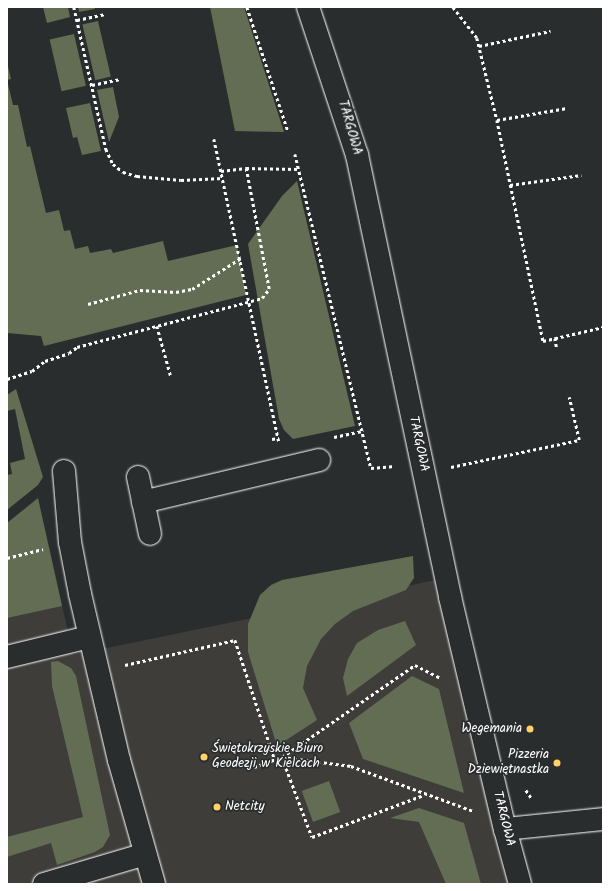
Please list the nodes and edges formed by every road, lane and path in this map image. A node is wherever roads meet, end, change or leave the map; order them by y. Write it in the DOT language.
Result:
graph roads {
  1 [pos="74,7"];
  2 [pos="247,7"];
  3 [pos="308,7"];
  4 [pos="453,7"];
  5 [pos="105,14"];
  6 [pos="77,20"];
  7 [pos="550,31"];
  8 [pos="479,46"];
  9 [pos="120,79"];
  10 [pos="92,85"];
  11 [pos="567,108"];
  12 [pos="497,120"];
  13 [pos="288,131"];
  14 [pos="214,138"];
  15 [pos="295,154"];
  16 [pos="246,168"];
  17 [pos="300,169"];
  18 [pos="221,171"];
  19 [pos="581,175"];
  20 [pos="223,178"];
  21 [pos="510,185"];
  22 [pos="241,258"];
  23 [pos="251,302"];
  24 [pos="88,304"];
  25 [pos="157,326"];
  26 [pos="603,327"];
  27 [pos="555,338"];
  28 [pos="557,349"];
  29 [pos="171,377"];
  30 [pos="7,379"];
  31 [pos="569,396"];
  32 [pos="363,431"];
  33 [pos="279,438"];
  34 [pos="325,438"];
  35 [pos="272,439"];
  36 [pos="281,448"];
  37 [pos="319,460"];
  38 [pos="64,471"];
  39 [pos="138,477"];
  40 [pos="425,478"];
  41 [pos="143,502"];
  42 [pos="150,534"];
  43 [pos="70,542"];
  44 [pos="7,558"];
  45 [pos="89,637"];
  46 [pos="7,657"];
  47 [pos="97,671"];
  48 [pos="444,680"];
  49 [pos="282,757"];
  50 [pos="275,760"];
  51 [pos="254,767"];
  52 [pos="524,784"];
  53 [pos="425,794"];
  54 [pos="537,802"];
  55 [pos="471,803"];
  56 [pos="603,819"];
  57 [pos="505,829"];
  58 [pos="145,854"];
  59 [pos="44,884"];
  60 [pos="154,884"];
  61 [pos="520,884"];
  1 -- 6 [label="path"];
  2 -- 13 [label="path"];
  3 -- 40 [label="street, TARGOWA"];
  4 -- 8 [label="path"];
  5 -- 6 [label="path"];
  6 -- 10 [label="path"];
  7 -- 8 [label="path"];
  8 -- 12 [label="path"];
  9 -- 10 [label="path"];
  10 -- 20 [label="path"];
  11 -- 12 [label="path"];
  12 -- 21 [label="path"];
  14 -- 18 [label="path"];
  15 -- 17 [label="path"];
  16 -- 17 [label="path"];
  16 -- 18 [label="path"];
  16 -- 23 [label="path"];
  17 -- 32 [label="path"];
  18 -- 20 [label="path"];
  19 -- 21 [label="path"];
  20 -- 22 [label="path"];
  21 -- 27 [label="path"];
  22 -- 23 [label="path"];
  22 -- 24 [label="path"];
  23 -- 25 [label="path"];
  23 -- 33 [label="path"];
  25 -- 29 [label="path"];
  25 -- 30 [label="path"];
  26 -- 27 [label="path"];
  27 -- 28 [label="path"];
  31 -- 40 [label="path"];
  32 -- 34 [label="path"];
  32 -- 40 [label="path"];
  33 -- 35 [label="path"];
  33 -- 36 [label="path"];
  37 -- 41 [label="street"];
  38 -- 43 [label="street"];
  39 -- 41 [label="street"];
  40 -- 57 [label="street, TARGOWA"];
  41 -- 42 [label="street"];
  43 -- 44 [label="path"];
  43 -- 45 [label="street"];
  45 -- 46 [label="street"];
  45 -- 47 [label="street"];
  47 -- 50 [label="path"];
  47 -- 58 [label="street"];
  48 -- 49 [label="path"];
  49 -- 50 [label="path"];
  49 -- 53 [label="path"];
  49 -- 53 [label="path"];
  50 -- 51 [label="path"];
  52 -- 54 [label="path"];
  53 -- 55 [label="path"];
  56 -- 57 [label="street"];
  57 -- 61 [label="street, TARGOWA"];
  58 -- 59 [label="street"];
  58 -- 60 [label="street"];
}
